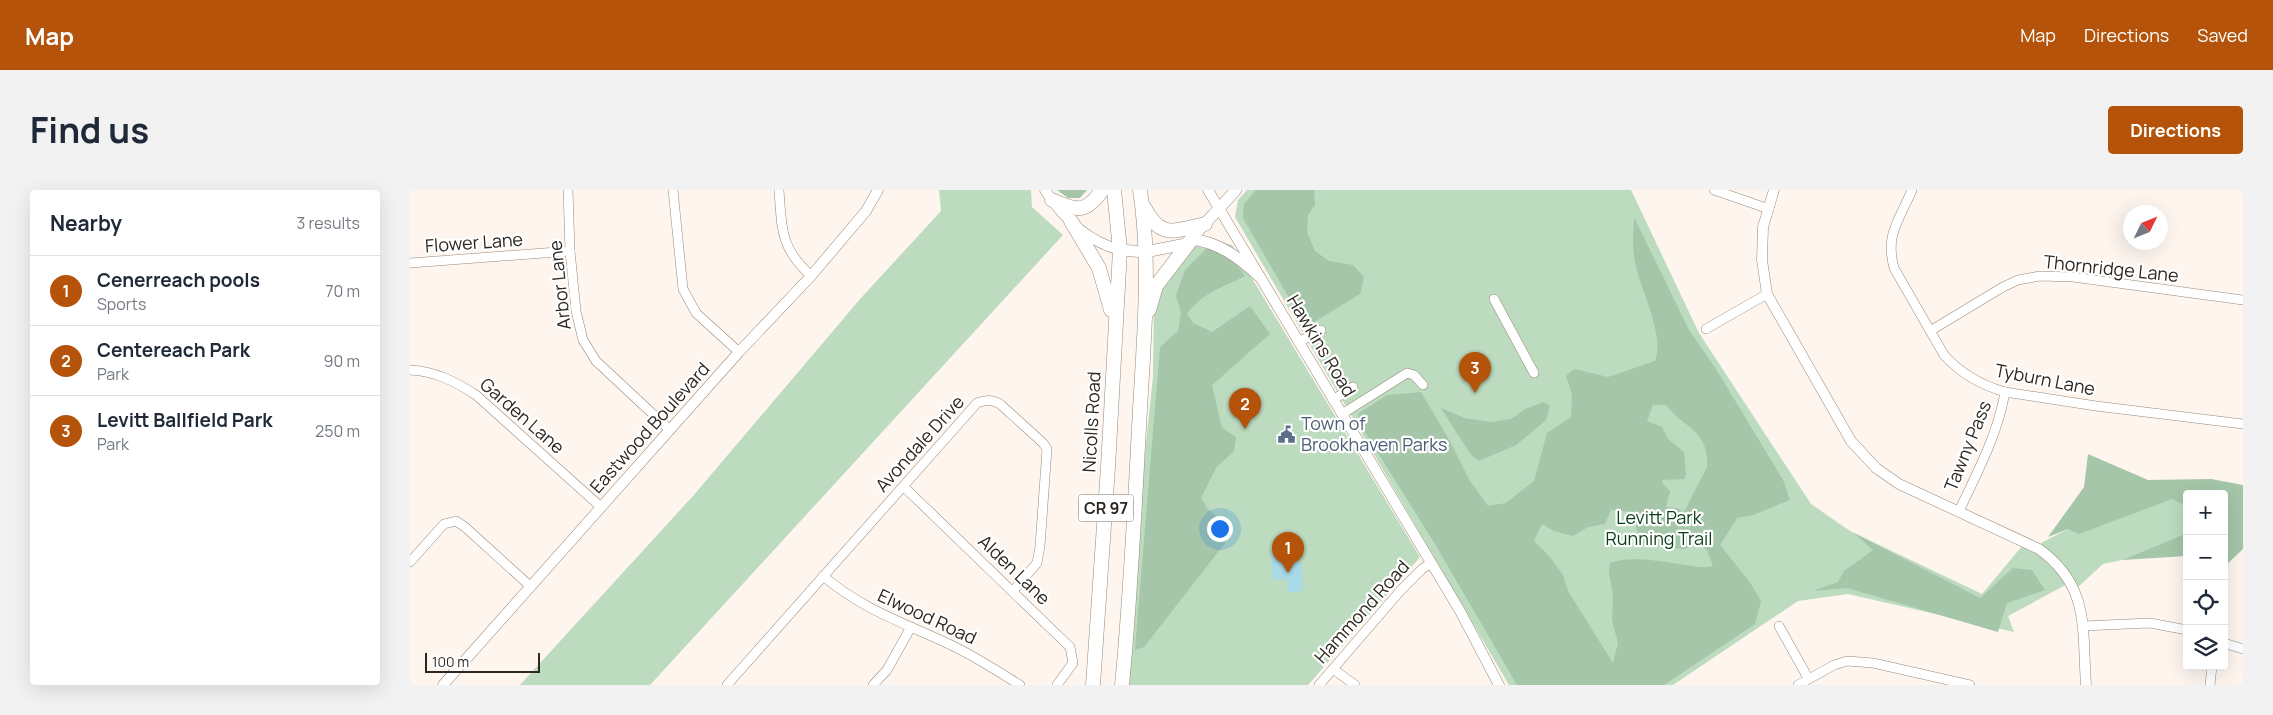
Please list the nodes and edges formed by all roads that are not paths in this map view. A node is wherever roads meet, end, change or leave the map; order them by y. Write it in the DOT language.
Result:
graph roads {
  1 [pos="568,190"];
  2 [pos="673,190"];
  3 [pos="779,190"];
  4 [pos="878,190"];
  5 [pos="1102,190"];
  6 [pos="1114,190"];
  7 [pos="1208,190"];
  8 [pos="1236,190"];
  9 [pos="1714,190"];
  10 [pos="1774,190"];
  11 [pos="1912,190"];
  12 [pos="1048,195"];
  13 [pos="1141,196"];
  14 [pos="1768,209"];
  15 [pos="1219,210"];
  16 [pos="1070,221"];
  17 [pos="1206,224"];
  18 [pos="1192,239"];
  19 [pos="1120,250"];
  20 [pos="570,251"];
  21 [pos="1146,252"];
  22 [pos="410,263"];
  23 [pos="811,276"];
  24 [pos="1259,276"];
  25 [pos="1767,294"];
  26 [pos="1494,299"];
  27 [pos="2243,300"];
  28 [pos="1144,322"];
  29 [pos="1706,329"];
  30 [pos="1321,330"];
  31 [pos="1115,331"];
  32 [pos="1930,332"];
  33 [pos="1299,342"];
  34 [pos="739,352"];
  35 [pos="410,370"];
  36 [pos="1534,374"];
  37 [pos="1423,385"];
  38 [pos="1353,387"];
  39 [pos="2005,392"];
  40 [pos="1333,400"];
  41 [pos="1342,414"];
  42 [pos="2243,424"];
  43 [pos="670,430"];
  44 [pos="904,487"];
  45 [pos="601,507"];
  46 [pos="1959,512"];
  47 [pos="410,562"];
  48 [pos="1431,563"];
  49 [pos="823,576"];
  50 [pos="530,586"];
  51 [pos="1014,591"];
  52 [pos="1779,626"];
  53 [pos="2083,626"];
  54 [pos="910,627"];
  55 [pos="2183,629"];
  56 [pos="2228,644"];
  57 [pos="2243,649"];
  58 [pos="1333,669"];
  59 [pos="2212,670"];
  60 [pos="1808,678"];
  61 [pos="1005,681"];
  62 [pos="446,684"];
  63 [pos="727,685"];
  64 [pos="873,685"];
  65 [pos="1020,685"];
  66 [pos="1057,685"];
  67 [pos="1094,685"];
  68 [pos="1122,685"];
  69 [pos="1319,685"];
  70 [pos="1355,685"];
  71 [pos="1499,685"];
  72 [pos="1798,685"];
  73 [pos="1970,685"];
  74 [pos="2086,685"];
  75 [pos="2210,685"];
  1 -- 20 [label="street, Arbor Lane"];
  2 -- 34 [label="street"];
  3 -- 23 [label="street"];
  4 -- 23 [label="street, Eastwood Boulevard"];
  5 -- 12 [label="highway"];
  6 -- 19 [label="highway, Nicolls Road / CR 97"];
  7 -- 15 [label="street, Hawkins Road"];
  8 -- 15 [label="main road"];
  9 -- 14 [label="street"];
  10 -- 14 [label="street"];
  11 -- 32 [label="street, Tyburn Lane"];
  12 -- 16 [label="street"];
  13 -- 17 [label="highway"];
  13 -- 21 [label="highway, CR 97"];
  14 -- 25 [label="street"];
  15 -- 17 [label="main road"];
  15 -- 24 [label="street, Hawkins Road"];
  16 -- 19 [label="street"];
  16 -- 31 [label="highway"];
  17 -- 18 [label="main road"];
  18 -- 21 [label="main road"];
  18 -- 24 [label="main road"];
  18 -- 28 [label="highway"];
  19 -- 21 [label="main road"];
  19 -- 31 [label="highway, Nicolls Road / CR 97"];
  20 -- 22 [label="street, Flower Lane"];
  20 -- 43 [label="street, Arbor Lane"];
  21 -- 28 [label="highway, CR 97"];
  23 -- 34 [label="street, Eastwood Boulevard"];
  24 -- 33 [label="street, Hawkins Road"];
  25 -- 29 [label="street"];
  25 -- 46 [label="street"];
  26 -- 36 [label="street"];
  27 -- 32 [label="street, Thornridge Lane"];
  28 -- 68 [label="highway, CR 97"];
  30 -- 33 [label="street"];
  31 -- 67 [label="highway, Nicolls Road / CR 97"];
  32 -- 39 [label="street, Tyburn Lane"];
  33 -- 40 [label="street, Hawkins Road"];
  34 -- 43 [label="street, Eastwood Boulevard"];
  35 -- 45 [label="street, Garden Lane"];
  37 -- 41 [label="street"];
  38 -- 40 [label="street"];
  39 -- 42 [label="street, Tyburn Lane"];
  39 -- 46 [label="street, Tawny Pass"];
  40 -- 41 [label="street, Hawkins Road"];
  41 -- 48 [label="street, Hawkins Road"];
  43 -- 45 [label="street, Eastwood Boulevard"];
  44 -- 49 [label="street, Avondale Drive"];
  44 -- 51 [label="street, Alden Lane"];
  44 -- 51 [label="street, Avondale Drive"];
  45 -- 50 [label="street, Eastwood Boulevard"];
  46 -- 53 [label="street"];
  47 -- 50 [label="street"];
  48 -- 58 [label="street, Hammond Road"];
  48 -- 71 [label="street, Hawkins Road"];
  49 -- 54 [label="street, Elwood Road"];
  49 -- 63 [label="street, Avondale Drive"];
  50 -- 62 [label="street, Eastwood Boulevard"];
  51 -- 66 [label="street, Alden Lane"];
  52 -- 60 [label="street"];
  53 -- 55 [label="street"];
  53 -- 74 [label="street"];
  54 -- 61 [label="street, Elwood Road"];
  54 -- 64 [label="street"];
  56 -- 57 [label="street"];
  58 -- 69 [label="street, Hammond Road"];
  58 -- 70 [label="street"];
  59 -- 75 [label="street"];
  60 -- 72 [label="street"];
  60 -- 73 [label="street"];
  61 -- 65 [label="street, Elwood Road"];
}
